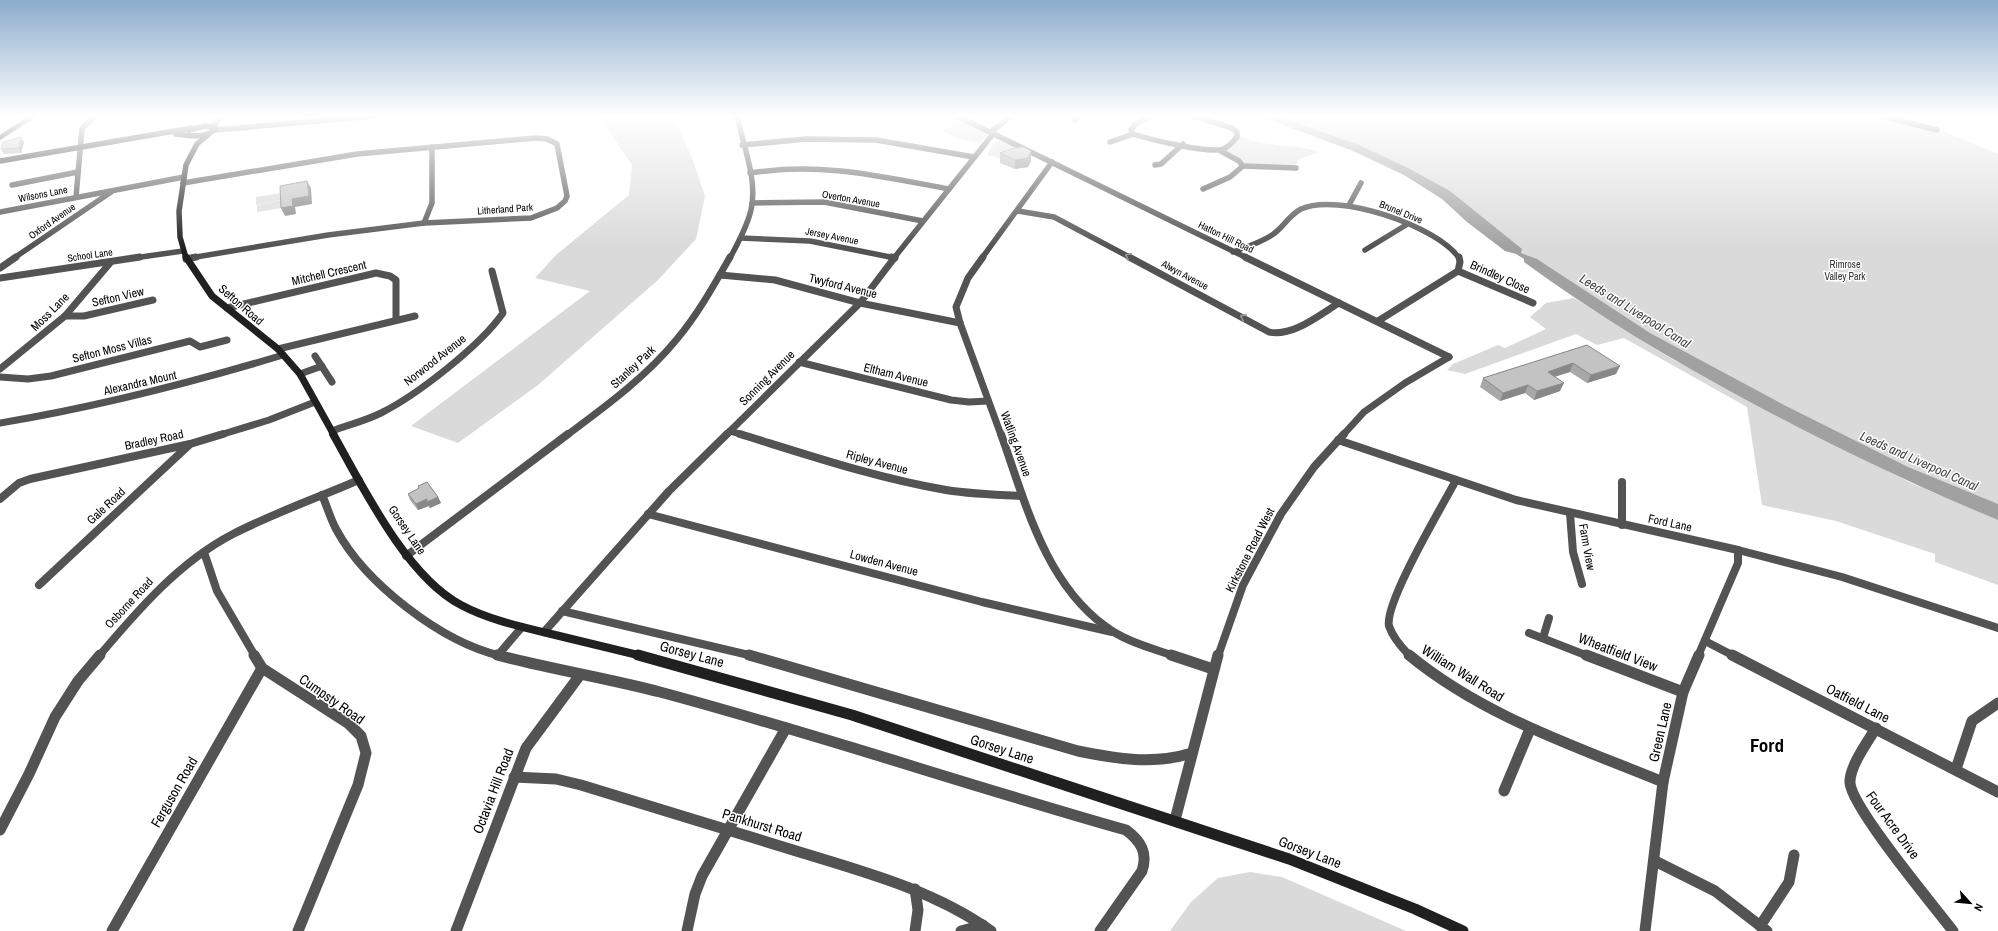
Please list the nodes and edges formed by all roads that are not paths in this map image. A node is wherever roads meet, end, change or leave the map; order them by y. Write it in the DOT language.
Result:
graph roads {
  1 [pos="11,159"];
  2 [pos="80,159"];
  3 [pos="189,159"];
  4 [pos="328,159"];
  5 [pos="432,159"];
  6 [pos="560,159"];
  7 [pos="746,159"];
  8 [pos="972,159"];
  9 [pos="1047,159"];
  10 [pos="1165,159"];
  11 [pos="1236,159"];
  12 [pos="0,161"];
  13 [pos="1052,162"];
  14 [pos="1154,166"];
  15 [pos="1243,166"];
  16 [pos="1296,168"];
  17 [pos="78,172"];
  18 [pos="750,173"];
  19 [pos="183,180"];
  20 [pos="1361,183"];
  21 [pos="12,185"];
  22 [pos="115,189"];
  23 [pos="949,189"];
  24 [pos="1203,189"];
  25 [pos="76,197"];
  26 [pos="752,203"];
  27 [pos="1349,205"];
  28 [pos="1018,210"];
  29 [pos="0,212"];
  30 [pos="923,221"];
  31 [pos="424,223"];
  32 [pos="1406,225"];
  33 [pos="741,238"];
  34 [pos="1365,250"];
  35 [pos="183,251"];
  36 [pos="1233,252"];
  37 [pos="895,258"];
  38 [pos="186,259"];
  39 [pos="110,263"];
  40 [pos="0,268"];
  41 [pos="492,271"];
  42 [pos="1458,271"];
  43 [pos="720,276"];
  44 [pos="0,278"];
  45 [pos="153,300"];
  46 [pos="860,303"];
  47 [pos="1339,303"];
  48 [pos="1533,303"];
  49 [pos="227,308"];
  50 [pos="64,316"];
  51 [pos="415,316"];
  52 [pos="396,320"];
  53 [pos="1378,321"];
  54 [pos="960,324"];
  55 [pos="228,340"];
  56 [pos="280,352"];
  57 [pos="314,356"];
  58 [pos="1449,357"];
  59 [pos="799,362"];
  60 [pos="322,366"];
  61 [pos="0,369"];
  62 [pos="300,374"];
  63 [pos="0,377"];
  64 [pos="332,382"];
  65 [pos="988,401"];
  66 [pos="315,402"];
  67 [pos="0,423"];
  68 [pos="332,431"];
  69 [pos="730,431"];
  70 [pos="1338,440"];
  71 [pos="338,442"];
  72 [pos="190,444"];
  73 [pos="358,480"];
  74 [pos="1456,480"];
  75 [pos="1622,482"];
  76 [pos="322,496"];
  77 [pos="1022,496"];
  78 [pos="0,499"];
  79 [pos="1570,513"];
  80 [pos="648,514"];
  81 [pos="1622,525"];
  82 [pos="1738,550"];
  83 [pos="204,552"];
  84 [pos="406,556"];
  85 [pos="1582,584"];
  86 [pos="39,585"];
  87 [pos="562,610"];
  88 [pos="1549,618"];
  89 [pos="522,627"];
  90 [pos="1998,628"];
  91 [pos="544,632"];
  92 [pos="1115,633"];
  93 [pos="1529,633"];
  94 [pos="1543,638"];
  95 [pos="1705,641"];
  96 [pos="498,655"];
  97 [pos="262,668"];
  98 [pos="1213,669"];
  99 [pos="580,675"];
  100 [pos="1683,692"];
  101 [pos="1998,702"];
  102 [pos="786,728"];
  103 [pos="1876,728"];
  104 [pos="1530,729"];
  105 [pos="1192,752"];
  106 [pos="1956,769"];
  107 [pos="514,777"];
  108 [pos="1663,782"];
  109 [pos="1504,791"];
  110 [pos="1998,792"];
  111 [pos="1175,820"];
  112 [pos="0,830"];
  113 [pos="728,830"];
  114 [pos="1794,855"];
  115 [pos="1654,861"];
  116 [pos="915,889"];
  117 [pos="987,928"];
  118 [pos="1764,928"];
  119 [pos="112,931"];
  120 [pos="298,931"];
  121 [pos="456,931"];
  122 [pos="687,931"];
  123 [pos="915,931"];
  124 [pos="961,931"];
  125 [pos="1100,931"];
  126 [pos="1463,931"];
  127 [pos="1645,931"];
  128 [pos="1954,931"];
  1 -- 12 [label="main road"];
  2 -- 17 [label="street"];
  3 -- 19 [label="main road, Sefton Road"];
  4 -- 19 [label="street, Litherland Park"];
  5 -- 31 [label="street"];
  6 -- 31 [label="street, Litherland Park"];
  7 -- 18 [label="street, Stanley Park"];
  8 -- 23 [label="street, Sonning Avenue"];
  9 -- 13 [label="street, Hatton Hill Road"];
  10 -- 14 [label="street"];
  11 -- 15 [label="street"];
  13 -- 28 [label="street, Watling Avenue"];
  13 -- 36 [label="street, Hatton Hill Road"];
  15 -- 16 [label="street"];
  15 -- 24 [label="street"];
  17 -- 21 [label="street"];
  17 -- 25 [label="street"];
  18 -- 23 [label="street"];
  18 -- 26 [label="street, Stanley Park"];
  19 -- 22 [label="street, Wilsons Lane"];
  19 -- 35 [label="main road, Sefton Road"];
  20 -- 27 [label="street"];
  22 -- 25 [label="street, Wilsons Lane"];
  22 -- 40 [label="street, Oxford Avenue"];
  23 -- 30 [label="street, Sonning Avenue"];
  25 -- 29 [label="street, Wilsons Lane"];
  26 -- 30 [label="street, Overton Avenue"];
  26 -- 33 [label="street, Stanley Park"];
  27 -- 32 [label="street, Brunel Drive"];
  27 -- 36 [label="street, Brunel Drive"];
  47 -- 28 [label="street, Alwyn Avenue, one-way"];
  28 -- 54 [label="street, Watling Avenue"];
  30 -- 37 [label="street, Sonning Avenue"];
  31 -- 38 [label="street, Litherland Park"];
  32 -- 34 [label="street"];
  32 -- 42 [label="street, Brunel Drive"];
  33 -- 37 [label="street, Jersey Avenue"];
  33 -- 43 [label="street, Stanley Park"];
  35 -- 38 [label="main road, Sefton Road"];
  35 -- 39 [label="street, School Lane"];
  36 -- 47 [label="street, Hatton Hill Road"];
  37 -- 46 [label="street, Sonning Avenue"];
  38 -- 49 [label="main road, Sefton Road"];
  39 -- 44 [label="street, School Lane"];
  39 -- 50 [label="street, Moss Lane"];
  41 -- 68 [label="street, Norwood Avenue"];
  42 -- 48 [label="street, Brindley Close"];
  42 -- 53 [label="street"];
  43 -- 46 [label="street, Twyford Avenue"];
  43 -- 84 [label="street, Stanley Park"];
  45 -- 50 [label="street, Sefton View"];
  46 -- 54 [label="street, Twyford Avenue"];
  46 -- 59 [label="street, Sonning Avenue"];
  47 -- 53 [label="street, Hatton Hill Road"];
  49 -- 52 [label="street, Mitchell Crescent"];
  49 -- 56 [label="main road, Sefton Road"];
  50 -- 61 [label="street, Moss Lane"];
  51 -- 52 [label="street"];
  52 -- 56 [label="street"];
  53 -- 58 [label="street, Hatton Hill Road"];
  54 -- 65 [label="street, Watling Avenue"];
  55 -- 63 [label="street, Sefton Moss Villas"];
  56 -- 62 [label="main road, Sefton Road"];
  56 -- 67 [label="street, Alexandra Mount"];
  57 -- 60 [label="street"];
  58 -- 70 [label="street, Kirkstone Road West"];
  59 -- 65 [label="street, Eltham Avenue"];
  59 -- 69 [label="street, Sonning Avenue"];
  60 -- 62 [label="street"];
  60 -- 64 [label="street"];
  62 -- 66 [label="main road, Sefton Road"];
  65 -- 77 [label="street, Watling Avenue"];
  66 -- 68 [label="main road, Sefton Road"];
  66 -- 72 [label="street, Bradley Road"];
  68 -- 71 [label="main road, Sefton Road"];
  69 -- 77 [label="street, Ripley Avenue"];
  69 -- 80 [label="street, Sonning Avenue"];
  70 -- 74 [label="street, Ford Lane"];
  70 -- 98 [label="street, Kirkstone Road West"];
  71 -- 73 [label="main road, Gorsey Lane"];
  72 -- 78 [label="street, Bradley Road"];
  72 -- 86 [label="street, Gale Road"];
  73 -- 76 [label="street, Osborne Road"];
  73 -- 84 [label="main road, Gorsey Lane"];
  74 -- 79 [label="street, Ford Lane"];
  74 -- 104 [label="street, William Wall Road"];
  75 -- 81 [label="street"];
  76 -- 83 [label="street, Osborne Road"];
  76 -- 96 [label="street"];
  77 -- 92 [label="street, Watling Avenue"];
  79 -- 81 [label="street, Ford Lane"];
  79 -- 85 [label="street, Farm View"];
  80 -- 87 [label="street, Sonning Avenue"];
  80 -- 92 [label="street, Lowden Avenue"];
  81 -- 82 [label="street, Ford Lane"];
  82 -- 90 [label="street, Ford Lane"];
  82 -- 95 [label="street, Green Lane"];
  83 -- 97 [label="street, Cumpsty Road"];
  83 -- 112 [label="street, Osborne Road"];
  84 -- 89 [label="main road, Gorsey Lane"];
  87 -- 91 [label="street, Sonning Avenue"];
  87 -- 105 [label="street"];
  88 -- 94 [label="street"];
  89 -- 91 [label="main road, Gorsey Lane"];
  89 -- 96 [label="street"];
  91 -- 111 [label="main road, Gorsey Lane"];
  92 -- 98 [label="street, Watling Avenue"];
  93 -- 94 [label="street, Wheatfield View"];
  94 -- 100 [label="street, Wheatfield View"];
  95 -- 100 [label="street, Green Lane"];
  95 -- 103 [label="street, Oatfield Lane"];
  96 -- 99 [label="street"];
  97 -- 119 [label="street, Ferguson Road"];
  97 -- 120 [label="street, Cumpsty Road"];
  98 -- 105 [label="street, Kirkstone Road West"];
  99 -- 102 [label="street"];
  99 -- 107 [label="street, Octavia Hill Road"];
  100 -- 108 [label="street, Green Lane"];
  101 -- 106 [label="street"];
  102 -- 113 [label="street"];
  102 -- 125 [label="street"];
  103 -- 106 [label="street, Oatfield Lane"];
  103 -- 128 [label="street, Four Acre Drive"];
  104 -- 108 [label="street, William Wall Road"];
  104 -- 109 [label="street"];
  105 -- 111 [label="street, Kirkstone Road West"];
  106 -- 110 [label="street, Oatfield Lane"];
  107 -- 113 [label="street, Pankhurst Road"];
  107 -- 121 [label="street, Octavia Hill Road"];
  108 -- 115 [label="street, Green Lane"];
  111 -- 126 [label="main road, Gorsey Lane"];
  113 -- 116 [label="street, Pankhurst Road"];
  113 -- 122 [label="street"];
  114 -- 118 [label="street"];
  115 -- 118 [label="street"];
  115 -- 127 [label="street, Green Lane"];
  116 -- 117 [label="street, Pankhurst Road"];
  116 -- 123 [label="street"];
  117 -- 124 [label="street"];
}
